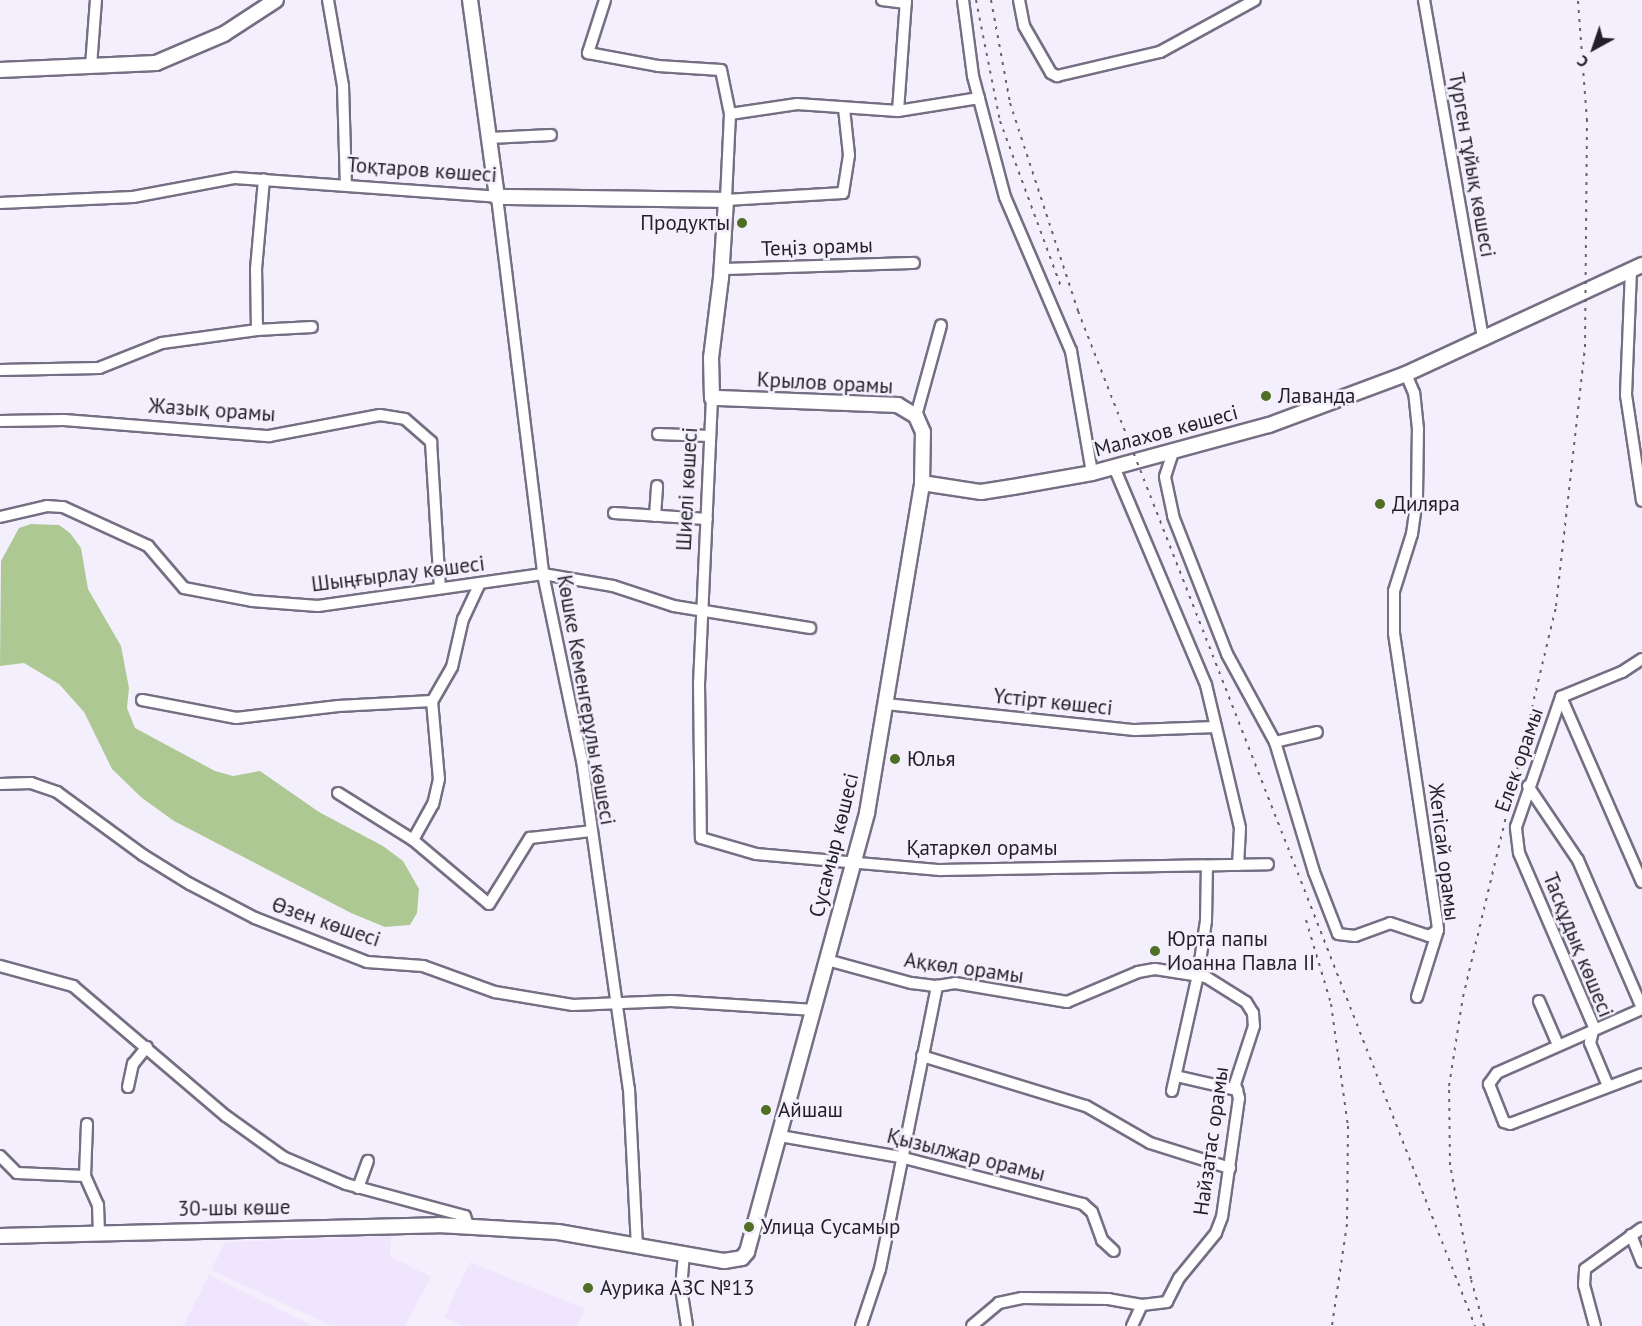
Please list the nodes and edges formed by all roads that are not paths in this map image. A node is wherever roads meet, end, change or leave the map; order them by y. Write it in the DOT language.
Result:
graph roads {
  1 [pos="96,0"];
  2 [pos="276,0"];
  3 [pos="328,0"];
  4 [pos="470,0"];
  5 [pos="605,0"];
  6 [pos="882,0"];
  7 [pos="963,0"];
  8 [pos="1019,0"];
  9 [pos="1255,0"];
  10 [pos="1424,0"];
  11 [pos="906,1"];
  12 [pos="91,66"];
  13 [pos="0,70"];
  14 [pos="979,98"];
  15 [pos="844,108"];
  16 [pos="898,111"];
  17 [pos="730,114"];
  18 [pos="551,135"];
  19 [pos="489,138"];
  20 [pos="264,179"];
  21 [pos="346,185"];
  22 [pos="497,197"];
  23 [pos="726,200"];
  24 [pos="0,203"];
  25 [pos="914,263"];
  26 [pos="1637,267"];
  27 [pos="722,269"];
  28 [pos="941,325"];
  29 [pos="312,327"];
  30 [pos="257,330"];
  31 [pos="1483,337"];
  32 [pos="0,370"];
  33 [pos="1406,374"];
  34 [pos="712,398"];
  35 [pos="916,416"];
  36 [pos="0,421"];
  37 [pos="923,432"];
  38 [pos="658,434"];
  39 [pos="710,436"];
  40 [pos="1174,449"];
  41 [pos="1114,466"];
  42 [pos="1092,473"];
  43 [pos="921,483"];
  44 [pos="657,486"];
  45 [pos="1642,501"];
  46 [pos="614,513"];
  47 [pos="655,516"];
  48 [pos="0,517"];
  49 [pos="707,519"];
  50 [pos="543,574"];
  51 [pos="480,582"];
  52 [pos="440,588"];
  53 [pos="702,612"];
  54 [pos="810,628"];
  55 [pos="1642,659"];
  56 [pos="1561,697"];
  57 [pos="142,700"];
  58 [pos="432,701"];
  59 [pos="886,704"];
  60 [pos="1216,727"];
  61 [pos="1317,732"];
  62 [pos="1275,742"];
  63 [pos="0,784"];
  64 [pos="1528,786"];
  65 [pos="338,793"];
  66 [pos="591,831"];
  67 [pos="413,840"];
  68 [pos="727,848"];
  69 [pos="1519,852"];
  70 [pos="854,863"];
  71 [pos="1268,864"];
  72 [pos="1207,866"];
  73 [pos="1238,866"];
  74 [pos="1642,882"];
  75 [pos="1438,930"];
  76 [pos="827,960"];
  77 [pos="0,966"];
  78 [pos="1198,975"];
  79 [pos="937,986"];
  80 [pos="1416,997"];
  81 [pos="1539,1001"];
  82 [pos="615,1005"];
  83 [pos="1642,1009"];
  84 [pos="815,1010"];
  85 [pos="1594,1027"];
  86 [pos="1558,1045"];
  87 [pos="147,1047"];
  88 [pos="922,1056"];
  89 [pos="1642,1074"];
  90 [pos="1176,1076"];
  91 [pos="1608,1086"];
  92 [pos="128,1087"];
  93 [pos="1172,1090"];
  94 [pos="1237,1090"];
  95 [pos="87,1124"];
  96 [pos="780,1136"];
  97 [pos="0,1156"];
  98 [pos="900,1157"];
  99 [pos="368,1161"];
  100 [pos="1230,1168"];
  101 [pos="85,1176"];
  102 [pos="358,1188"];
  103 [pos="468,1226"];
  104 [pos="1642,1228"];
  105 [pos="99,1231"];
  106 [pos="1631,1235"];
  107 [pos="0,1236"];
  108 [pos="637,1245"];
  109 [pos="1114,1251"];
  110 [pos="684,1254"];
  111 [pos="1642,1262"];
  112 [pos="1142,1305"];
  113 [pos="687,1326"];
  114 [pos="861,1326"];
  115 [pos="972,1326"];
  116 [pos="1132,1326"];
  117 [pos="1595,1326"];
  1 -- 12 [label="street"];
  2 -- 12 [label="main road"];
  3 -- 21 [label="street"];
  4 -- 19 [label="main road"];
  5 -- 17 [label="street, Шиелі көшесі"];
  6 -- 11 [label="street"];
  7 -- 14 [label="street"];
  8 -- 9 [label="street"];
  10 -- 31 [label="street, Түрген тұйық көшесі"];
  11 -- 16 [label="street"];
  12 -- 13 [label="main road"];
  14 -- 16 [label="street"];
  14 -- 42 [label="street"];
  15 -- 16 [label="street"];
  15 -- 17 [label="street"];
  15 -- 23 [label="street, Тоқтаров көшесі"];
  17 -- 23 [label="street, Шиелі көшесі"];
  18 -- 19 [label="street"];
  19 -- 22 [label="main road"];
  20 -- 21 [label="street, Тоқтаров көшесі"];
  20 -- 24 [label="street, Тоқтаров көшесі"];
  20 -- 30 [label="street"];
  21 -- 22 [label="street, Тоқтаров көшесі"];
  22 -- 23 [label="main road, Тоқтаров көшесі"];
  22 -- 50 [label="street, Көшке Кеменгерұлы көшесі"];
  23 -- 27 [label="main road, Шиелі көшесі"];
  25 -- 27 [label="street, Теңіз орамы"];
  26 -- 31 [label="main road, Малахов көшесі"];
  26 -- 45 [label="street"];
  27 -- 34 [label="main road, Шиелі көшесі"];
  28 -- 35 [label="street"];
  29 -- 30 [label="street"];
  30 -- 32 [label="street"];
  31 -- 33 [label="main road, Малахов көшесі"];
  33 -- 40 [label="main road, Малахов көшесі"];
  33 -- 75 [label="street, Жетісай орамы"];
  34 -- 35 [label="main road, Крылов орамы"];
  34 -- 39 [label="street, Шиелі көшесі"];
  35 -- 37 [label="main road, Крылов орамы"];
  36 -- 52 [label="street, Жазық орамы"];
  37 -- 43 [label="main road, Сусамыр көшесі"];
  38 -- 39 [label="street"];
  39 -- 49 [label="street, Шиелі көшесі"];
  40 -- 41 [label="main road, Малахов көшесі"];
  40 -- 62 [label="street, Жетісай орамы"];
  41 -- 42 [label="main road, Малахов көшесі"];
  41 -- 60 [label="street"];
  42 -- 43 [label="main road, Малахов көшесі"];
  43 -- 59 [label="main road, Сусамыр көшесі"];
  44 -- 47 [label="street"];
  46 -- 47 [label="street"];
  47 -- 49 [label="street"];
  48 -- 52 [label="street, Шыңғырлау көшесі"];
  49 -- 53 [label="street, Шиелі көшесі"];
  50 -- 51 [label="street, Шыңғырлау көшесі"];
  50 -- 53 [label="street"];
  50 -- 66 [label="street, Көшке Кеменгерұлы көшесі"];
  51 -- 52 [label="street, Шыңғырлау көшесі"];
  51 -- 58 [label="street"];
  53 -- 54 [label="street"];
  53 -- 68 [label="street, Шиелі көшесі"];
  55 -- 56 [label="street, Елек орамы"];
  56 -- 64 [label="street, Елек орамы"];
  56 -- 74 [label="street"];
  57 -- 58 [label="street"];
  58 -- 67 [label="street"];
  59 -- 60 [label="street, Үстірт көшесі"];
  59 -- 70 [label="main road, Сусамыр көшесі"];
  60 -- 73 [label="street"];
  61 -- 62 [label="street"];
  62 -- 75 [label="street, Жетісай орамы"];
  63 -- 82 [label="street, Өзен көшесі"];
  64 -- 69 [label="street, Елек орамы"];
  64 -- 83 [label="street"];
  65 -- 67 [label="street"];
  66 -- 67 [label="street"];
  66 -- 82 [label="street, Көшке Кеменгерұлы көшесі"];
  68 -- 70 [label="street, Қатаркөл орамы"];
  69 -- 85 [label="street, Тасқұдық көшесі"];
  70 -- 72 [label="street, Қатаркөл орамы"];
  70 -- 76 [label="main road, Сусамыр көшесі"];
  71 -- 73 [label="street, Қатаркөл орамы"];
  72 -- 73 [label="street, Қатаркөл орамы"];
  72 -- 78 [label="street"];
  75 -- 80 [label="street"];
  76 -- 79 [label="street, Ақкөл орамы"];
  76 -- 84 [label="main road, Сусамыр көшесі"];
  77 -- 87 [label="street"];
  78 -- 79 [label="street, Ақкөл орамы"];
  78 -- 90 [label="street"];
  78 -- 94 [label="street, Найзатас орамы"];
  79 -- 88 [label="street"];
  81 -- 86 [label="street"];
  82 -- 84 [label="street, Өзен көшесі"];
  82 -- 108 [label="street, Көшке Кеменгерұлы көшесі"];
  83 -- 85 [label="street"];
  84 -- 96 [label="main road, Сусамыр көшесі"];
  85 -- 86 [label="street"];
  85 -- 91 [label="street, Тасқұдық көшесі"];
  86 -- 91 [label="street"];
  87 -- 92 [label="street"];
  87 -- 102 [label="street"];
  88 -- 98 [label="street"];
  88 -- 100 [label="street"];
  89 -- 91 [label="street"];
  90 -- 93 [label="street"];
  90 -- 94 [label="street"];
  94 -- 100 [label="street, Найзатас орамы"];
  95 -- 101 [label="street"];
  96 -- 98 [label="street, Қызылжар орамы"];
  96 -- 110 [label="main road, Сусамыр көшесі"];
  97 -- 101 [label="street"];
  98 -- 109 [label="street, Қызылжар орамы"];
  98 -- 114 [label="street"];
  99 -- 102 [label="street"];
  100 -- 112 [label="street, Найзатас орамы"];
  101 -- 105 [label="street"];
  102 -- 103 [label="street"];
  103 -- 105 [label="main road, 30-шы көше"];
  103 -- 108 [label="main road"];
  104 -- 106 [label="street"];
  105 -- 107 [label="main road, 30-шы көше"];
  106 -- 111 [label="street"];
  106 -- 117 [label="street"];
  108 -- 110 [label="main road"];
  110 -- 113 [label="street"];
  112 -- 115 [label="street, Найзатас орамы"];
  112 -- 116 [label="street"];
}
